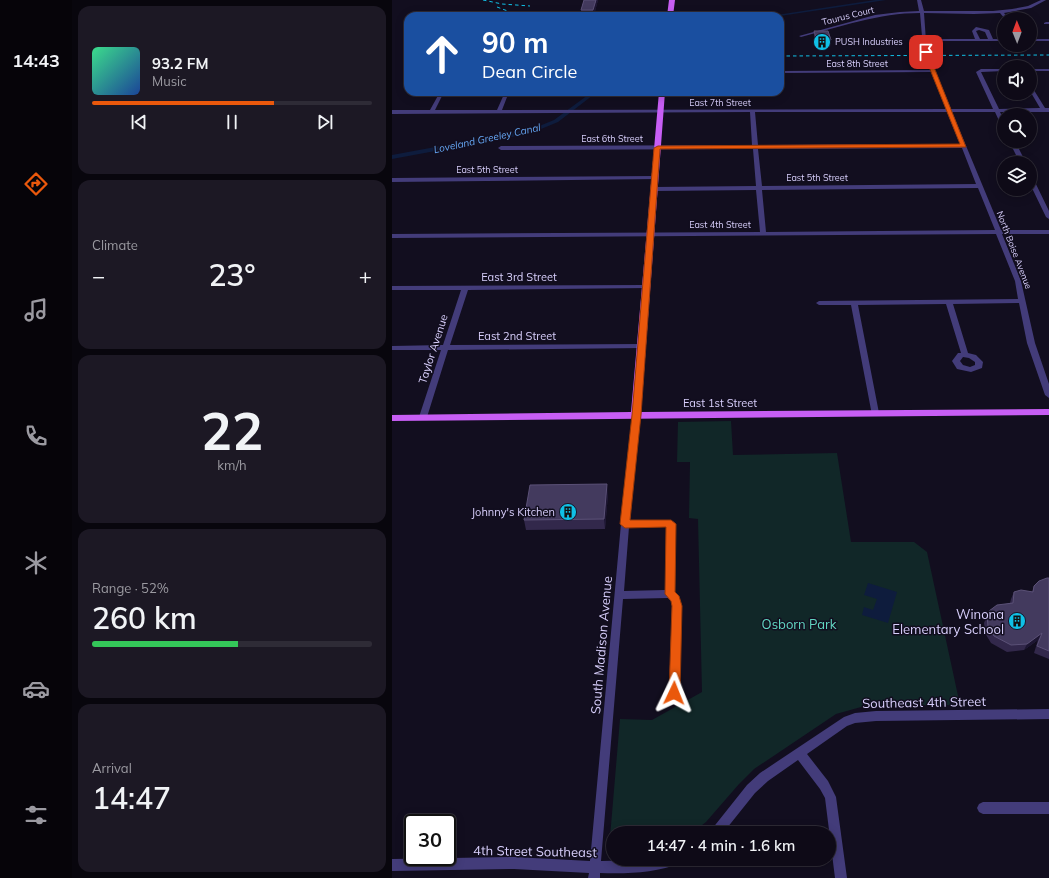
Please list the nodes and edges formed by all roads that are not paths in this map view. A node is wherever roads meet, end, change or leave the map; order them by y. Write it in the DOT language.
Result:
graph roads {
  1 [pos="672,0"];
  2 [pos="919,0"];
  3 [pos="1044,0"];
  4 [pos="670,12"];
  5 [pos="922,12"];
  6 [pos="997,12"];
  7 [pos="1000,12"];
  8 [pos="801,36"];
  9 [pos="943,40"];
  10 [pos="978,40"];
  11 [pos="991,40"];
  12 [pos="997,40"];
  13 [pos="1037,40"];
  14 [pos="1049,40"];
  15 [pos="997,70"];
  16 [pos="1037,70"];
  17 [pos="1049,70"];
  18 [pos="933,71"];
  19 [pos="784,72"];
  20 [pos="440,96"];
  21 [pos="505,96"];
  22 [pos="662,96"];
  23 [pos="1037,97"];
  24 [pos="949,110"];
  25 [pos="997,110"];
  26 [pos="1046,110"];
  27 [pos="752,111"];
  28 [pos="392,112"];
  29 [pos="432,112"];
  30 [pos="499,112"];
  31 [pos="660,112"];
  32 [pos="964,146"];
  33 [pos="755,147"];
  34 [pos="501,148"];
  35 [pos="658,148"];
  36 [pos="655,178"];
  37 [pos="392,180"];
  38 [pos="980,186"];
  39 [pos="758,187"];
  40 [pos="654,189"];
  41 [pos="1037,192"];
  42 [pos="1049,217"];
  43 [pos="1049,232"];
  44 [pos="999,233"];
  45 [pos="651,234"];
  46 [pos="763,234"];
  47 [pos="392,236"];
  48 [pos="646,286"];
  49 [pos="392,288"];
  50 [pos="465,288"];
  51 [pos="949,302"];
  52 [pos="1023,302"];
  53 [pos="819,303"];
  54 [pos="854,303"];
  55 [pos="642,346"];
  56 [pos="445,347"];
  57 [pos="392,348"];
  58 [pos="965,355"];
  59 [pos="1049,395"];
  60 [pos="1049,412"];
  61 [pos="876,413"];
  62 [pos="636,415"];
  63 [pos="423,417"];
  64 [pos="392,418"];
  65 [pos="625,524"];
  66 [pos="670,594"];
  67 [pos="619,595"];
  68 [pos="674,693"];
  69 [pos="1049,714"];
  70 [pos="799,753"];
  71 [pos="983,808"];
  72 [pos="1049,808"];
  73 [pos="722,826"];
  74 [pos="392,865"];
  75 [pos="596,866"];
  76 [pos="606,866"];
  77 [pos="594,878"];
  78 [pos="841,878"];
  1 -- 4 [label="main road"];
  2 -- 5 [label="street, North Boise Avenue"];
  3 -- 7 [label="street, Taurus Court"];
  5 -- 6 [label="street, Taurus Court"];
  5 -- 8 [label="street, Taurus Court"];
  5 -- 18 [label="street, North Boise Avenue"];
  9 -- 10 [label="street"];
  10 -- 11 [label="street"];
  10 -- 11 [label="street"];
  11 -- 12 [label="street"];
  13 -- 14 [label="street"];
  15 -- 25 [label="street"];
  16 -- 17 [label="street"];
  18 -- 19 [label="street, East 8th Street"];
  18 -- 24 [label="street, North Boise Avenue"];
  20 -- 29 [label="street"];
  21 -- 30 [label="street"];
  22 -- 31 [label="main road"];
  23 -- 26 [label="street"];
  24 -- 25 [label="street, East 7th Street"];
  24 -- 27 [label="street, East 7th Street"];
  24 -- 32 [label="street, North Boise Avenue"];
  27 -- 31 [label="street, East 7th Street"];
  27 -- 33 [label="street"];
  28 -- 29 [label="street, East 7th Street"];
  29 -- 30 [label="street, East 7th Street"];
  30 -- 31 [label="street, East 7th Street"];
  31 -- 35 [label="main road"];
  32 -- 33 [label="street, East 6th Street"];
  32 -- 38 [label="street, North Boise Avenue"];
  33 -- 35 [label="street, East 6th Street"];
  33 -- 39 [label="street"];
  34 -- 35 [label="street, East 6th Street"];
  35 -- 36 [label="main road"];
  36 -- 37 [label="street, East 5th Street"];
  36 -- 40 [label="main road"];
  38 -- 39 [label="street, East 5th Street"];
  38 -- 44 [label="street, North Boise Avenue"];
  39 -- 40 [label="street, East 5th Street"];
  39 -- 46 [label="street"];
  40 -- 45 [label="main road"];
  41 -- 42 [label="street"];
  43 -- 44 [label="street, East 4th Street"];
  44 -- 46 [label="street, East 4th Street"];
  44 -- 52 [label="street, North Boise Avenue"];
  45 -- 46 [label="street, East 4th Street"];
  45 -- 47 [label="street, East 4th Street"];
  45 -- 48 [label="main road"];
  48 -- 50 [label="street, East 3rd Street"];
  48 -- 55 [label="main road"];
  49 -- 50 [label="street, East 3rd Street"];
  50 -- 56 [label="street, Taylor Avenue"];
  51 -- 52 [label="street"];
  51 -- 54 [label="street"];
  51 -- 58 [label="street"];
  52 -- 59 [label="street, North Boise Avenue"];
  53 -- 54 [label="street"];
  54 -- 61 [label="street"];
  55 -- 56 [label="street, East 2nd Street"];
  55 -- 62 [label="main road"];
  56 -- 57 [label="street, East 2nd Street"];
  56 -- 63 [label="street, Taylor Avenue"];
  60 -- 61 [label="main road, East 1st Street"];
  61 -- 62 [label="main road, East 1st Street"];
  62 -- 63 [label="main road, East 1st Street"];
  62 -- 65 [label="street, South Madison Avenue"];
  63 -- 64 [label="main road, East 1st Street"];
  65 -- 66 [label="street"];
  65 -- 67 [label="street, South Madison Avenue"];
  66 -- 67 [label="street"];
  66 -- 68 [label="street"];
  67 -- 75 [label="street, South Madison Avenue"];
  69 -- 70 [label="street, Southeast 4th Street"];
  70 -- 73 [label="street, Southeast 4th Street"];
  70 -- 78 [label="street"];
  71 -- 72 [label="street"];
  74 -- 75 [label="street, 4th Street Southeast"];
  75 -- 76 [label="street, 4th Street Southeast"];
  75 -- 77 [label="street, South Madison Avenue"];
}
